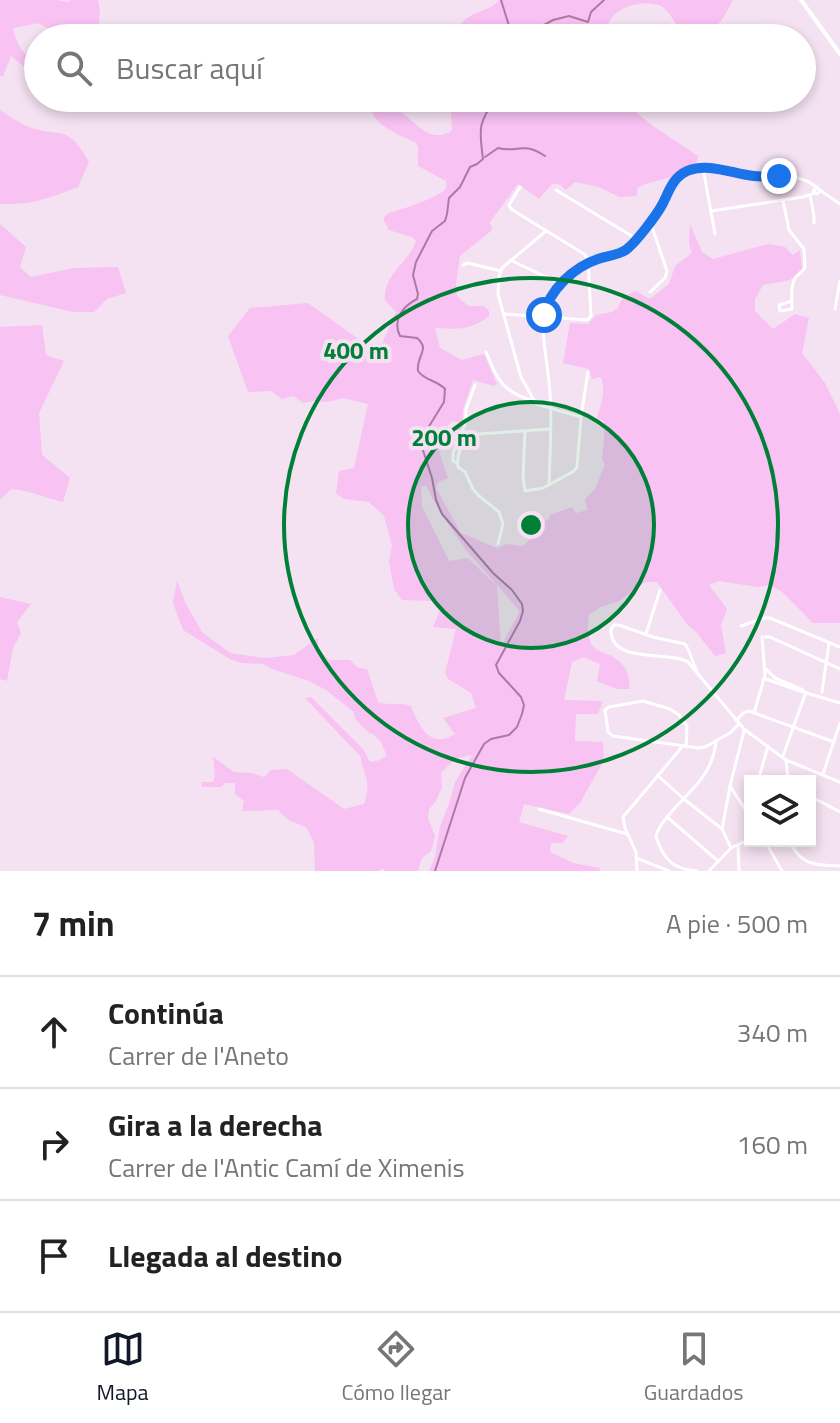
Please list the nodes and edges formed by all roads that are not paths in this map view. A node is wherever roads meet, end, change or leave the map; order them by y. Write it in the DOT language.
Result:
graph roads {
  1 [pos="801,0"];
  2 [pos="840,54"];
  3 [pos="703,168"];
  4 [pos="520,187"];
  5 [pos="556,190"];
  6 [pos="815,191"];
  7 [pos="783,200"];
  8 [pos="840,204"];
  9 [pos="711,211"];
  10 [pos="650,221"];
  11 [pos="814,223"];
  12 [pos="546,231"];
  13 [pos="715,234"];
  14 [pos="636,239"];
  15 [pos="510,260"];
  16 [pos="589,262"];
  17 [pos="463,265"];
  18 [pos="501,271"];
  19 [pos="840,281"];
  20 [pos="561,284"];
  21 [pos="650,292"];
  22 [pos="792,301"];
  23 [pos="835,309"];
  24 [pos="504,314"];
  25 [pos="543,318"];
  26 [pos="486,352"];
  27 [pos="588,372"];
  28 [pos="475,385"];
  29 [pos="535,403"];
  30 [pos="551,409"];
  31 [pos="581,417"];
  32 [pos="551,429"];
  33 [pos="525,431"];
  34 [pos="457,463"];
  35 [pos="549,485"];
  36 [pos="498,544"];
  37 [pos="660,590"];
  38 [pos="741,626"];
  39 [pos="646,634"];
  40 [pos="829,643"];
  41 [pos="840,647"];
  42 [pos="826,663"];
  43 [pos="764,667"];
  44 [pos="840,669"];
  45 [pos="697,672"];
  46 [pos="763,680"];
  47 [pos="806,692"];
  48 [pos="822,692"];
  49 [pos="840,703"];
  50 [pos="754,713"];
  51 [pos="737,723"];
  52 [pos="840,723"];
  53 [pos="794,727"];
  54 [pos="744,729"];
  55 [pos="716,741"];
  56 [pos="834,742"];
  57 [pos="768,746"];
  58 [pos="684,747"];
  59 [pos="785,758"];
  60 [pos="823,774"];
  61 [pos="657,775"];
  62 [pos="760,775"];
  63 [pos="787,775"];
  64 [pos="840,782"];
  65 [pos="730,786"];
  66 [pos="684,799"];
  67 [pos="816,799"];
  68 [pos="744,808"];
  69 [pos="539,809"];
  70 [pos="840,812"];
  71 [pos="667,817"];
  72 [pos="722,829"];
  73 [pos="628,834"];
  74 [pos="744,842"];
  75 [pos="738,845"];
  76 [pos="768,847"];
  77 [pos="792,847"];
  78 [pos="731,848"];
  79 [pos="636,858"];
  80 [pos="718,861"];
  81 [pos="840,866"];
  82 [pos="637,871"];
  83 [pos="669,871"];
  84 [pos="697,871"];
  85 [pos="709,871"];
  86 [pos="739,871"];
  87 [pos="782,871"];
  1 -- 2 [label="street"];
  3 -- 6 [label="street"];
  3 -- 9 [label="street"];
  3 -- 10 [label="street"];
  4 -- 12 [label="street"];
  5 -- 14 [label="street"];
  6 -- 7 [label="street"];
  6 -- 8 [label="street"];
  6 -- 11 [label="street"];
  7 -- 9 [label="street"];
  7 -- 22 [label="street"];
  9 -- 13 [label="street"];
  10 -- 14 [label="street"];
  10 -- 21 [label="street"];
  12 -- 15 [label="street"];
  12 -- 16 [label="street"];
  14 -- 16 [label="street"];
  15 -- 18 [label="street"];
  15 -- 20 [label="street"];
  16 -- 20 [label="street"];
  16 -- 25 [label="street"];
  17 -- 18 [label="street"];
  18 -- 24 [label="street"];
  19 -- 23 [label="street"];
  20 -- 25 [label="street"];
  24 -- 25 [label="street"];
  24 -- 29 [label="street"];
  25 -- 30 [label="street"];
  26 -- 29 [label="street"];
  27 -- 31 [label="street"];
  28 -- 34 [label="street"];
  29 -- 30 [label="street"];
  30 -- 31 [label="street"];
  30 -- 32 [label="street"];
  31 -- 35 [label="street"];
  32 -- 33 [label="street"];
  32 -- 35 [label="street"];
  33 -- 34 [label="street"];
  33 -- 35 [label="street"];
  34 -- 36 [label="street"];
  37 -- 39 [label="street"];
  38 -- 40 [label="street"];
  39 -- 45 [label="street"];
  39 -- 45 [label="street"];
  40 -- 41 [label="street"];
  40 -- 42 [label="street"];
  42 -- 43 [label="street"];
  42 -- 44 [label="street"];
  42 -- 48 [label="street"];
  43 -- 46 [label="street"];
  43 -- 47 [label="street"];
  45 -- 51 [label="street"];
  46 -- 47 [label="street"];
  46 -- 50 [label="street"];
  47 -- 49 [label="street"];
  47 -- 53 [label="street"];
  50 -- 51 [label="street"];
  50 -- 53 [label="street"];
  51 -- 54 [label="street"];
  51 -- 55 [label="street"];
  52 -- 56 [label="street"];
  53 -- 56 [label="street"];
  53 -- 59 [label="street"];
  54 -- 57 [label="street"];
  54 -- 65 [label="street"];
  55 -- 58 [label="street"];
  55 -- 66 [label="street"];
  56 -- 60 [label="street"];
  57 -- 59 [label="street"];
  57 -- 62 [label="street"];
  58 -- 58 [label="street"];
  58 -- 61 [label="street"];
  59 -- 60 [label="street"];
  59 -- 63 [label="street"];
  60 -- 64 [label="street"];
  61 -- 66 [label="street"];
  61 -- 73 [label="street"];
  65 -- 68 [label="street"];
  65 -- 72 [label="street"];
  66 -- 71 [label="street"];
  66 -- 72 [label="street"];
  67 -- 70 [label="street"];
  69 -- 73 [label="street"];
  71 -- 80 [label="street"];
  71 -- 84 [label="street"];
  72 -- 78 [label="street"];
  73 -- 79 [label="street"];
  74 -- 75 [label="street"];
  75 -- 78 [label="street"];
  75 -- 86 [label="street"];
  76 -- 87 [label="street"];
  77 -- 81 [label="street"];
  78 -- 80 [label="street"];
  79 -- 82 [label="street"];
  79 -- 83 [label="street"];
  80 -- 85 [label="street"];
}
